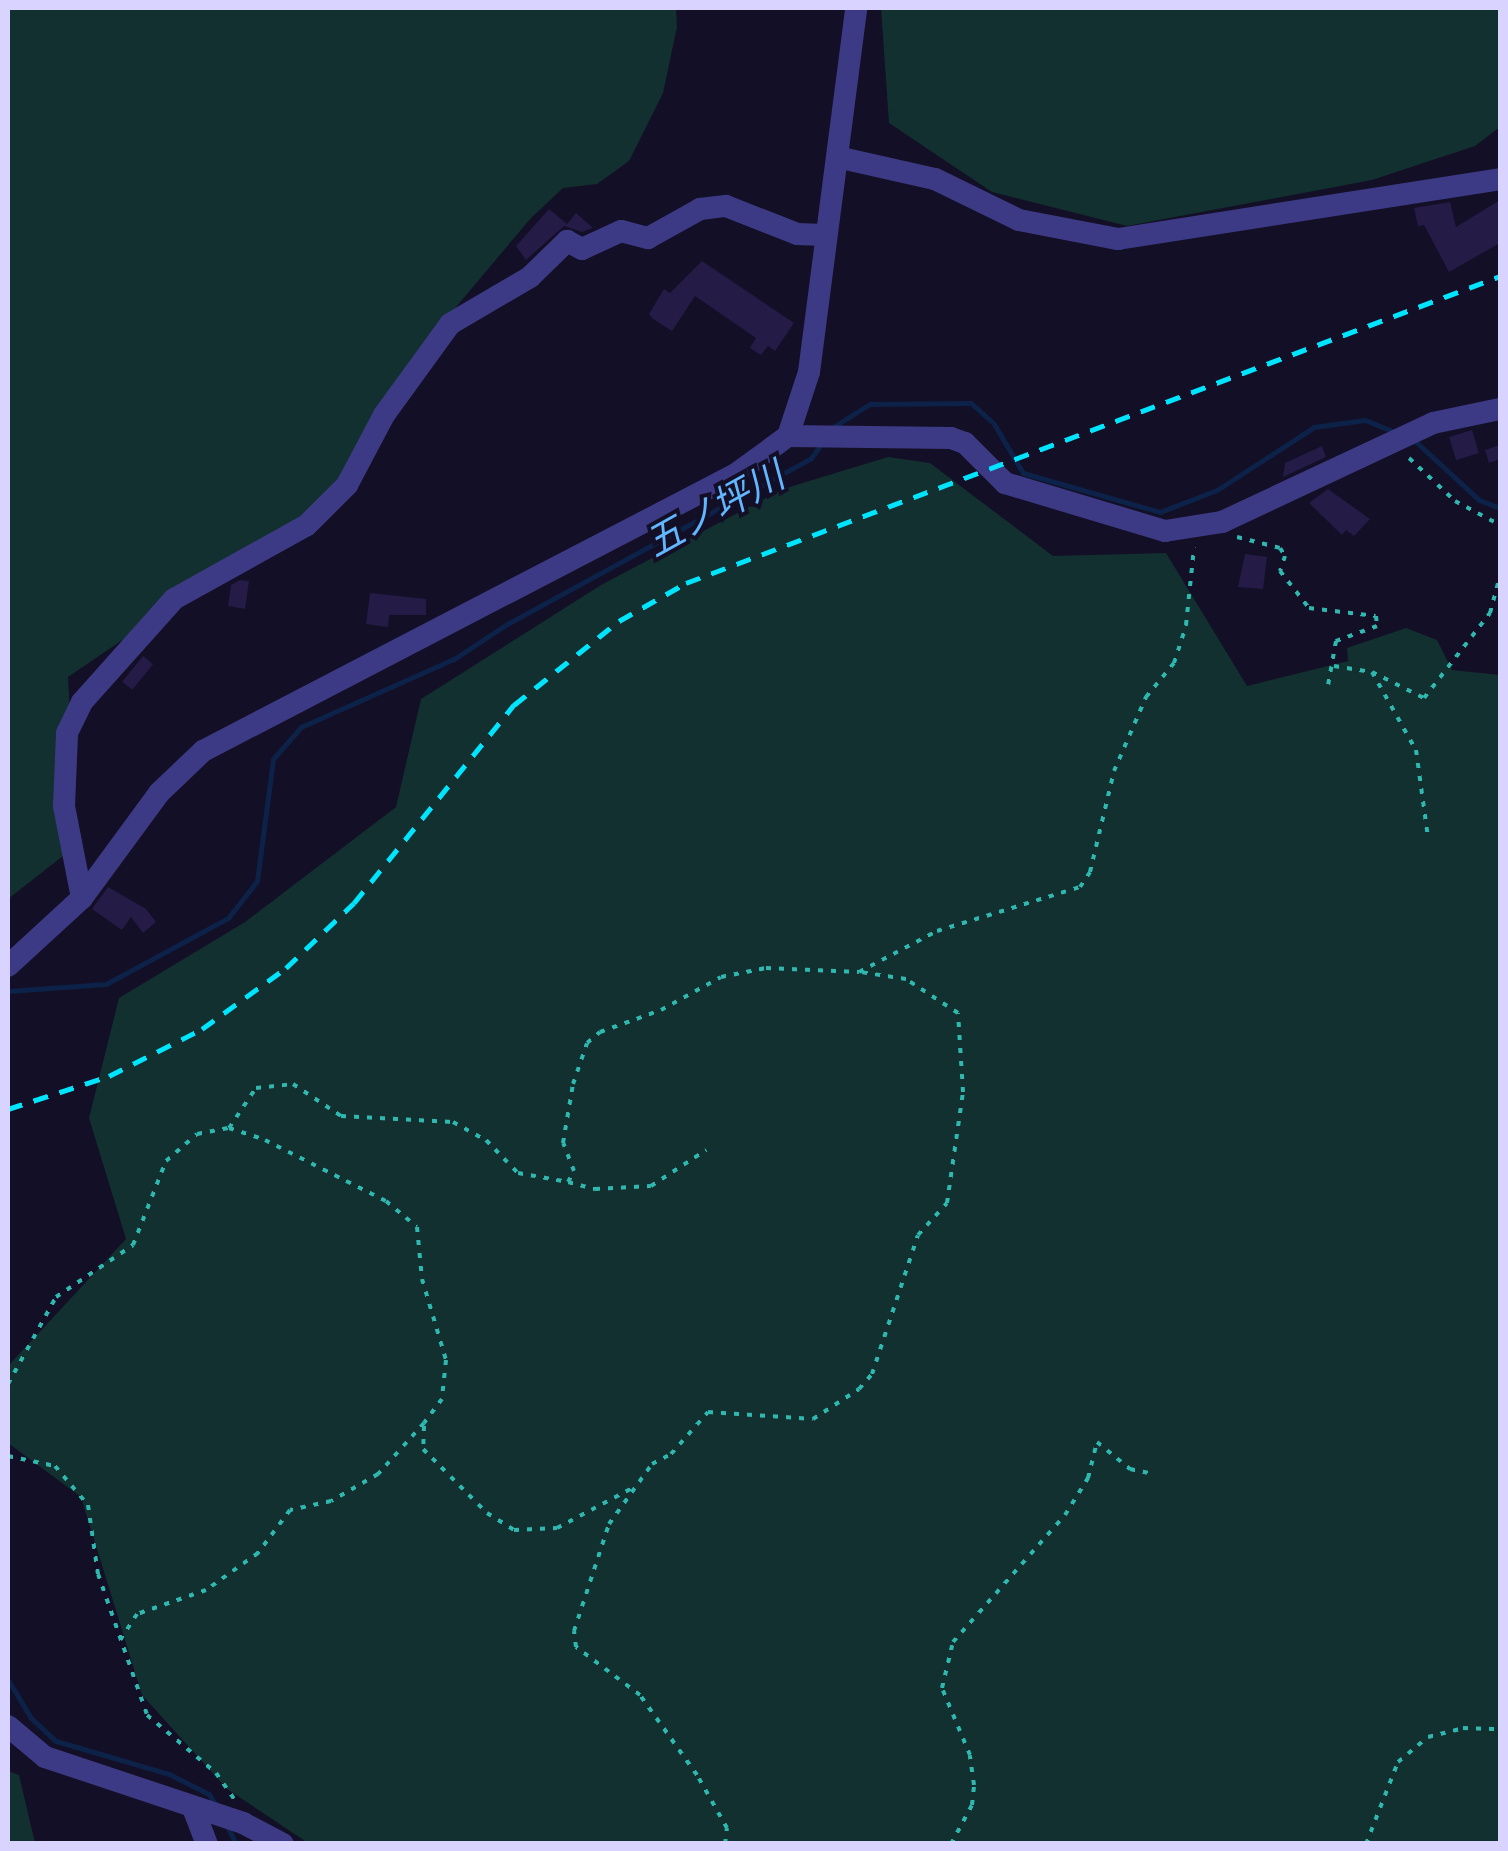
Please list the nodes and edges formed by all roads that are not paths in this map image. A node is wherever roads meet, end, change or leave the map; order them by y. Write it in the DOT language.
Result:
graph roads {
  1 [pos="856,8"];
  2 [pos="837,157"];
  3 [pos="1500,180"];
  4 [pos="822,235"];
  5 [pos="1500,408"];
  6 [pos="796,437"];
  7 [pos="82,898"];
  8 [pos="8,966"];
  9 [pos="8,1726"];
  10 [pos="193,1808"];
  11 [pos="207,1844"];
  12 [pos="284,1844"];
  1 -- 2 [label="street"];
  2 -- 3 [label="street"];
  2 -- 4 [label="street"];
  4 -- 6 [label="street"];
  4 -- 7 [label="street"];
  5 -- 6 [label="street"];
  6 -- 7 [label="street"];
  7 -- 8 [label="street"];
  9 -- 10 [label="street"];
  10 -- 11 [label="street"];
  10 -- 12 [label="street"];
}
